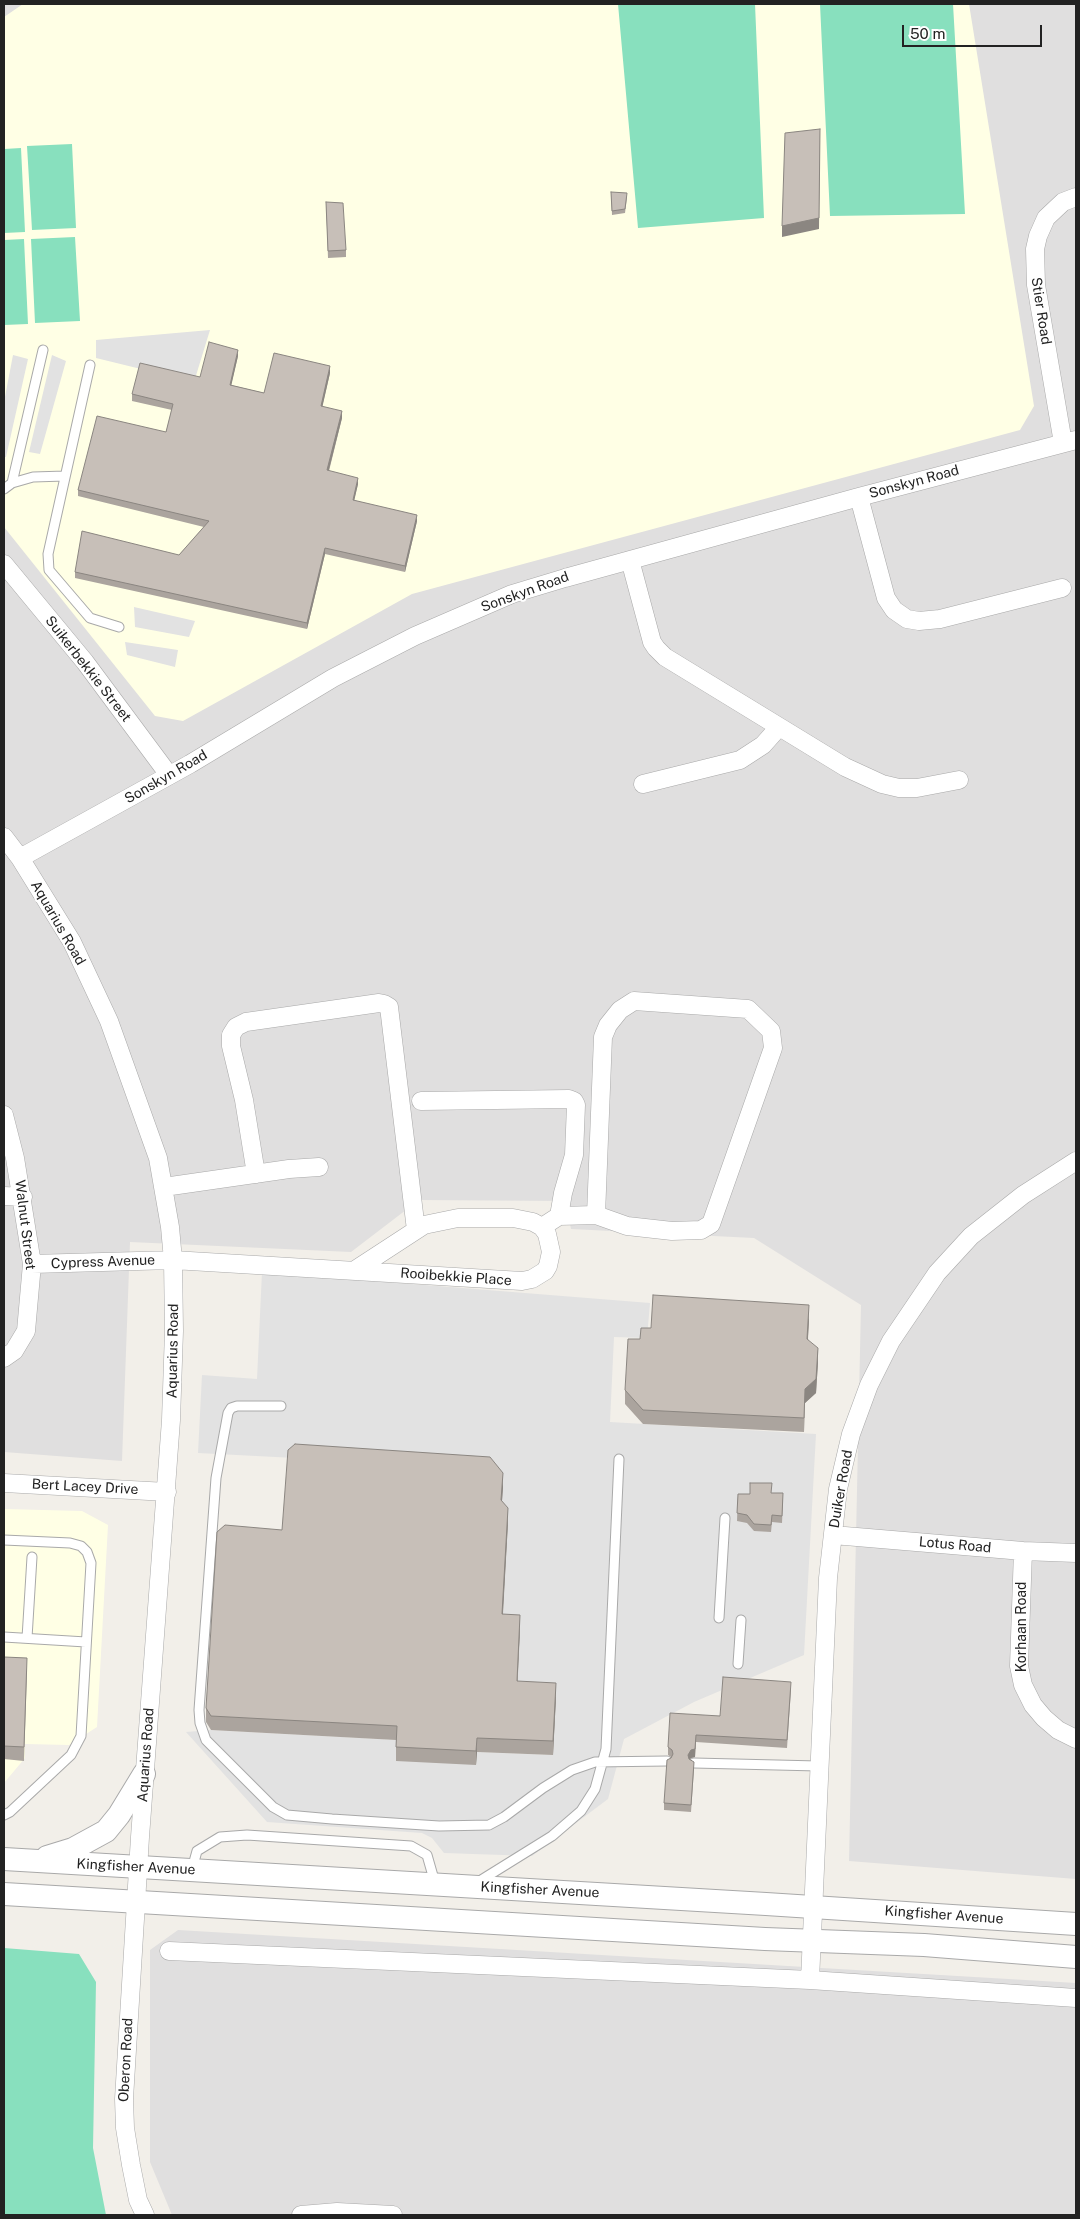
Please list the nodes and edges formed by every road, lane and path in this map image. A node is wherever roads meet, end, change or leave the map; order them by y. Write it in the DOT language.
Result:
graph roads {
  1 [pos="1076,197"];
  2 [pos="43,350"];
  3 [pos="90,365"];
  4 [pos="1070,442"];
  5 [pos="65,476"];
  6 [pos="12,483"];
  7 [pos="4,489"];
  8 [pos="859,497"];
  9 [pos="630,560"];
  10 [pos="4,564"];
  11 [pos="1062,588"];
  12 [pos="119,628"];
  13 [pos="779,727"];
  14 [pos="170,775"];
  15 [pos="959,780"];
  16 [pos="643,784"];
  17 [pos="4,837"];
  18 [pos="20,858"];
  19 [pos="421,1101"];
  20 [pos="4,1115"];
  21 [pos="1076,1162"];
  22 [pos="319,1168"];
  23 [pos="256,1174"];
  24 [pos="164,1187"];
  25 [pos="4,1196"];
  26 [pos="23,1197"];
  27 [pos="596,1215"];
  28 [pos="559,1216"];
  29 [pos="542,1227"];
  30 [pos="416,1230"];
  31 [pos="173,1260"];
  32 [pos="32,1264"];
  33 [pos="355,1270"];
  34 [pos="4,1358"];
  35 [pos="281,1406"];
  36 [pos="619,1460"];
  37 [pos="4,1483"];
  38 [pos="167,1492"];
  39 [pos="725,1518"];
  40 [pos="833,1535"];
  41 [pos="4,1540"];
  42 [pos="1023,1551"];
  43 [pos="1076,1553"];
  44 [pos="32,1557"];
  45 [pos="719,1618"];
  46 [pos="741,1620"];
  47 [pos="4,1637"];
  48 [pos="27,1638"];
  49 [pos="86,1642"];
  50 [pos="738,1664"];
  51 [pos="1076,1739"];
  52 [pos="667,1761"];
  53 [pos="604,1762"];
  54 [pos="694,1763"];
  55 [pos="818,1766"];
  56 [pos="144,1774"];
  57 [pos="4,1815"];
  58 [pos="4,1859"];
  59 [pos="31,1861"];
  60 [pos="139,1867"];
  61 [pos="192,1869"];
  62 [pos="435,1885"];
  63 [pos="471,1886"];
  64 [pos="4,1894"];
  65 [pos="137,1902"];
  66 [pos="813,1907"];
  67 [pos="1076,1924"];
  68 [pos="811,1942"];
  69 [pos="169,1951"];
  70 [pos="1076,1957"];
  71 [pos="810,1980"];
  72 [pos="1076,1998"];
  73 [pos="145,2215"];
  74 [pos="301,2215"];
  75 [pos="393,2215"];
  1 -- 4 [label="street, Stier Road"];
  2 -- 6 [label="lane"];
  3 -- 5 [label="lane"];
  4 -- 8 [label="street, Sonskyn Road"];
  5 -- 6 [label="lane"];
  5 -- 12 [label="lane"];
  6 -- 7 [label="lane"];
  8 -- 9 [label="street, Sonskyn Road"];
  8 -- 11 [label="street"];
  9 -- 13 [label="street"];
  9 -- 14 [label="street, Sonskyn Road"];
  10 -- 14 [label="street, Suikerbekkie Street"];
  13 -- 15 [label="street"];
  13 -- 16 [label="street"];
  14 -- 18 [label="street, Sonskyn Road"];
  17 -- 18 [label="street, Aquarius Road"];
  18 -- 24 [label="street, Aquarius Road"];
  19 -- 28 [label="street"];
  20 -- 26 [label="street, Walnut Street"];
  21 -- 40 [label="street, Duiker Road"];
  22 -- 23 [label="street"];
  23 -- 24 [label="street"];
  23 -- 30 [label="street"];
  24 -- 31 [label="street, Aquarius Road"];
  25 -- 26 [label="street"];
  26 -- 32 [label="street, Walnut Street"];
  27 -- 27 [label="street"];
  27 -- 28 [label="street"];
  28 -- 29 [label="street"];
  29 -- 30 [label="street"];
  29 -- 33 [label="street, Rooibekkie Place"];
  30 -- 33 [label="street"];
  31 -- 32 [label="street, Cypress Avenue"];
  31 -- 33 [label="street, Rooibekkie Place"];
  31 -- 38 [label="street, Aquarius Road"];
  32 -- 34 [label="street, Walnut Street"];
  35 -- 53 [label="lane"];
  36 -- 53 [label="lane"];
  37 -- 38 [label="street, Bert Lacey Drive"];
  38 -- 56 [label="street, Aquarius Road"];
  39 -- 45 [label="lane"];
  40 -- 42 [label="street, Lotus Road"];
  40 -- 55 [label="street, Duiker Road"];
  41 -- 49 [label="lane"];
  42 -- 43 [label="street, Lotus Road"];
  42 -- 51 [label="street, Korhaan Road"];
  44 -- 48 [label="lane"];
  46 -- 50 [label="lane"];
  47 -- 48 [label="lane"];
  48 -- 49 [label="lane"];
  49 -- 57 [label="lane"];
  52 -- 53 [label="lane"];
  53 -- 63 [label="lane"];
  54 -- 55 [label="lane"];
  55 -- 66 [label="street, Duiker Road"];
  56 -- 59 [label="street"];
  56 -- 60 [label="street, Aquarius Road"];
  58 -- 59 [label="street, Kingfisher Avenue"];
  59 -- 60 [label="street, Kingfisher Avenue"];
  60 -- 61 [label="street, Kingfisher Avenue"];
  60 -- 65 [label="street, Aquarius Road"];
  61 -- 62 [label="street, Kingfisher Avenue"];
  61 -- 62 [label="lane"];
  62 -- 63 [label="street, Kingfisher Avenue"];
  63 -- 66 [label="street, Kingfisher Avenue"];
  64 -- 65 [label="street"];
  65 -- 68 [label="street"];
  65 -- 73 [label="street, Oberon Road"];
  66 -- 67 [label="street, Kingfisher Avenue"];
  66 -- 68 [label="street, Duiker Road"];
  68 -- 70 [label="street"];
  68 -- 71 [label="street, Duiker Road"];
  69 -- 71 [label="street"];
  71 -- 72 [label="street"];
  74 -- 75 [label="street"];
}
